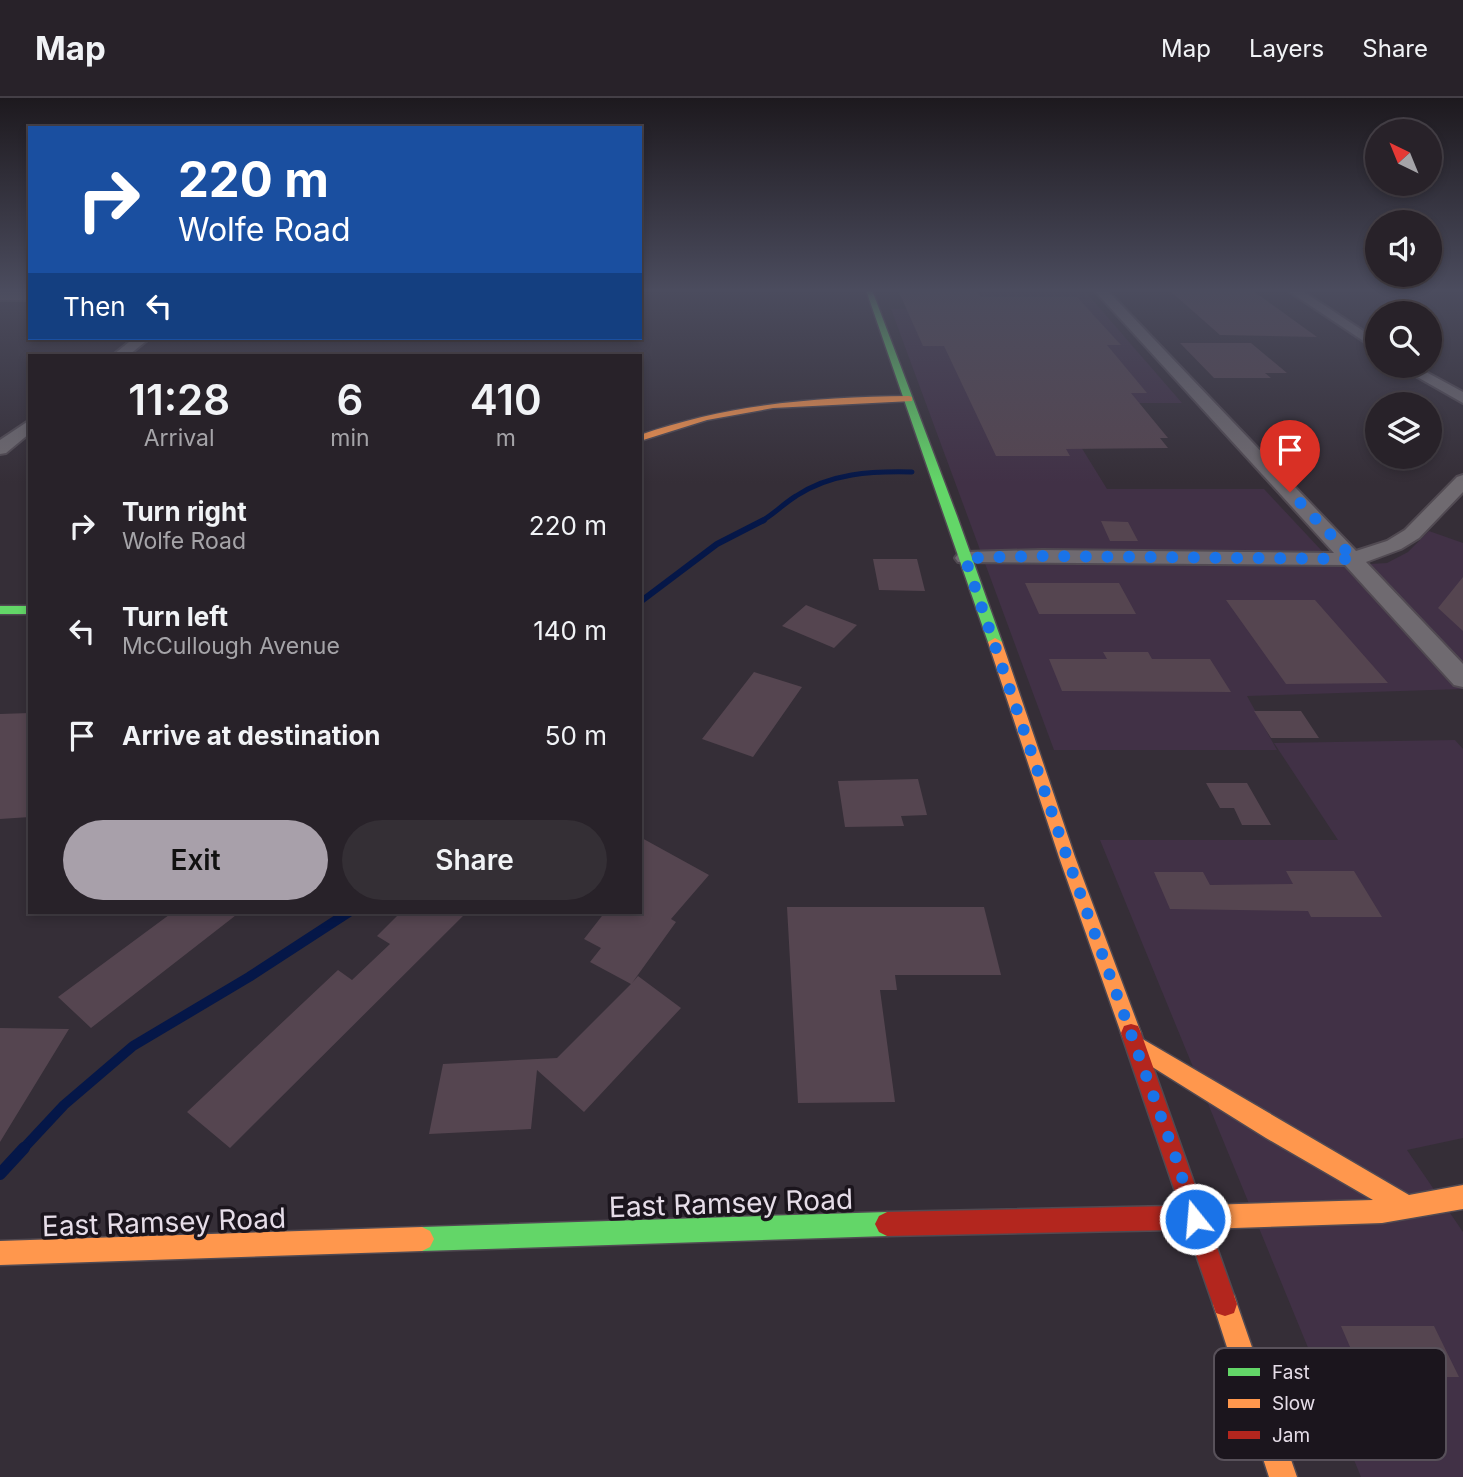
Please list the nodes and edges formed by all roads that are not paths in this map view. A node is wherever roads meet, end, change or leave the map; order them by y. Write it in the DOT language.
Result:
graph roads {
  1 [pos="893,354"];
  2 [pos="1161,354"];
  3 [pos="1427,378"];
  4 [pos="1463,398"];
  5 [pos="909,399"];
  6 [pos="10,421"];
  7 [pos="28,423"];
  8 [pos="28,425"];
  9 [pos="642,438"];
  10 [pos="0,449"];
  11 [pos="1463,481"];
  12 [pos="965,558"];
  13 [pos="1354,559"];
  14 [pos="28,610"];
  15 [pos="0,611"];
  16 [pos="1463,679"];
  17 [pos="1137,1046"];
  18 [pos="1463,1197"];
  19 [pos="1408,1207"];
  20 [pos="1195,1219"];
  21 [pos="0,1253"];
  22 [pos="1239,1348"];
  23 [pos="1277,1460"];
  24 [pos="1283,1477"];
  1 -- 5 [label="street"];
  2 -- 13 [label="street"];
  3 -- 4 [label="street"];
  5 -- 9 [label="street"];
  5 -- 12 [label="street"];
  6 -- 7 [label="street"];
  8 -- 10 [label="street"];
  11 -- 13 [label="street"];
  12 -- 13 [label="street"];
  12 -- 17 [label="street"];
  13 -- 16 [label="street"];
  14 -- 15 [label="street"];
  17 -- 19 [label="street"];
  17 -- 20 [label="street"];
  18 -- 19 [label="street, East Ramsey Road"];
  19 -- 20 [label="street, East Ramsey Road"];
  20 -- 21 [label="street, East Ramsey Road"];
  20 -- 22 [label="street"];
  23 -- 24 [label="street"];
}
